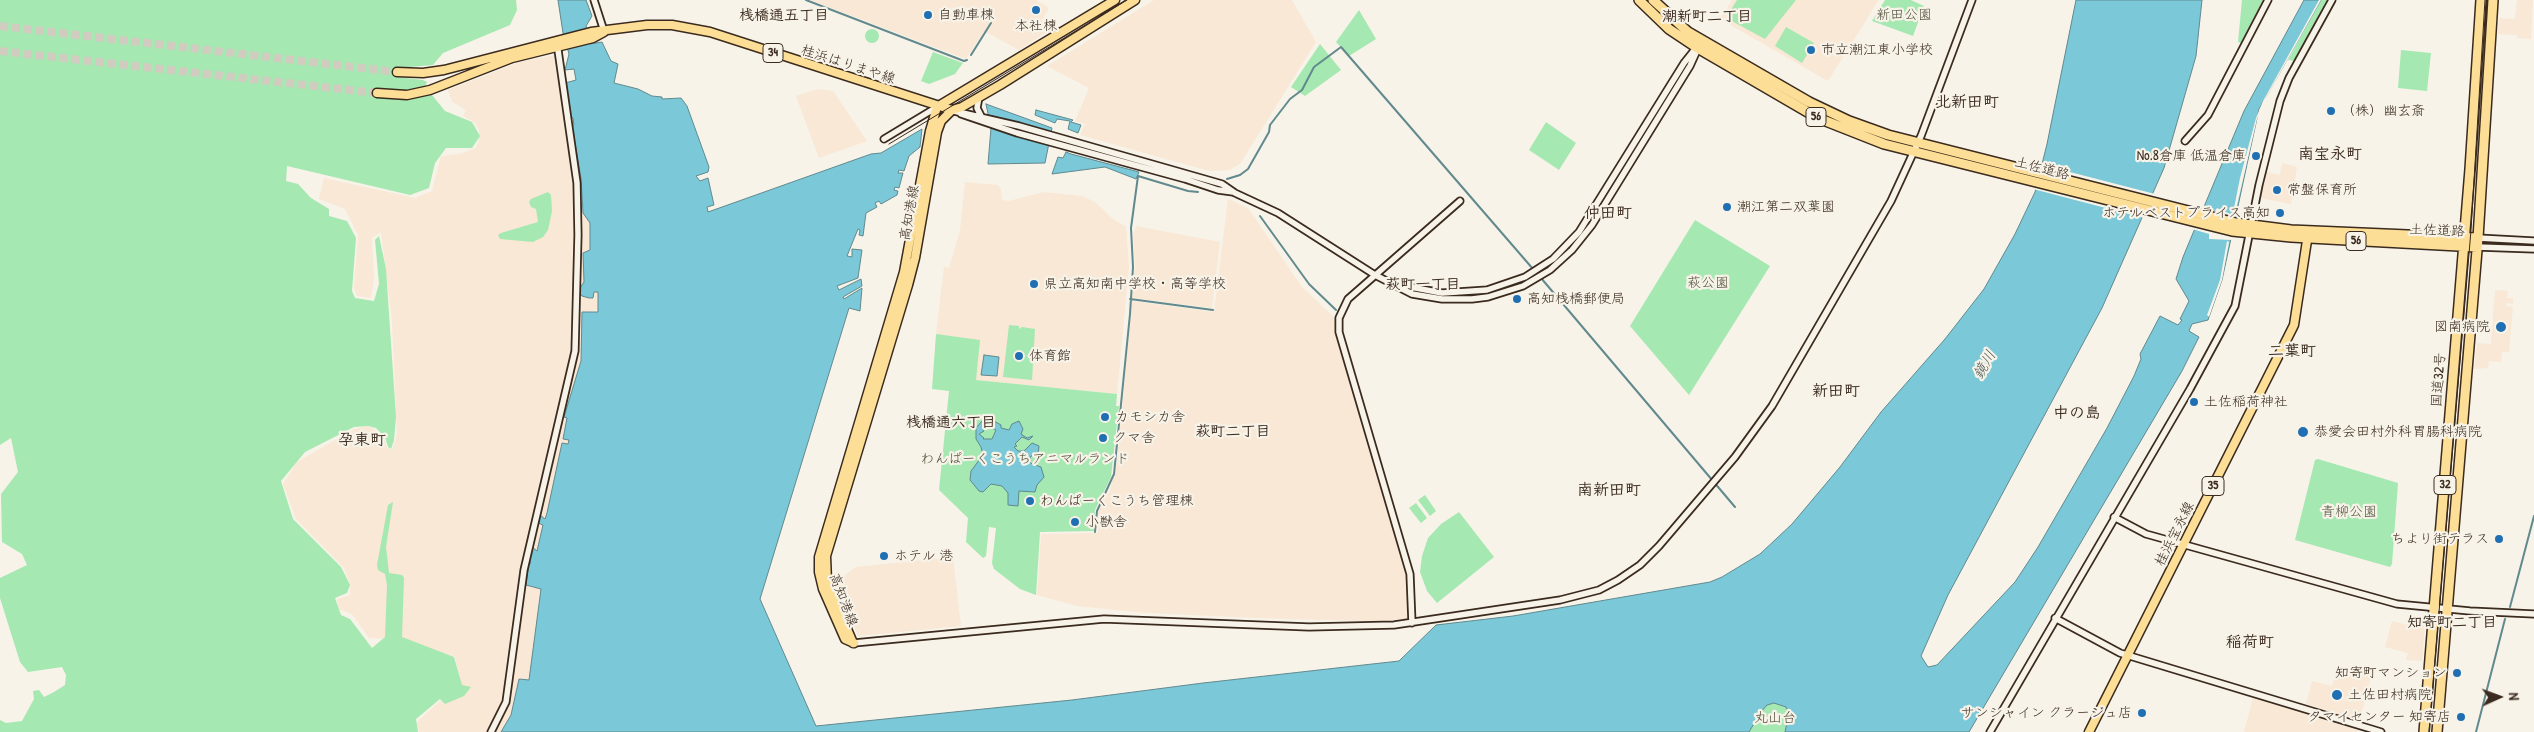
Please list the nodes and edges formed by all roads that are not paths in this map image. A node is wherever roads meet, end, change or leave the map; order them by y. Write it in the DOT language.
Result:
graph roads {
  1 [pos="594,0"];
  2 [pos="1115,0"];
  3 [pos="1135,0"];
  4 [pos="1639,0"];
  5 [pos="1653,0"];
  6 [pos="1972,0"];
  7 [pos="2268,0"];
  8 [pos="2332,0"];
  9 [pos="2480,0"];
  10 [pos="2493,0"];
  11 [pos="604,31"];
  12 [pos="560,43"];
  13 [pos="1699,45"];
  14 [pos="397,72"];
  15 [pos="377,93"];
  16 [pos="979,97"];
  17 [pos="937,107"];
  18 [pos="952,110"];
  19 [pos="981,116"];
  20 [pos="991,121"];
  21 [pos="884,139"];
  22 [pos="2185,141"];
  23 [pos="1918,142"];
  24 [pos="1914,152"];
  25 [pos="2022,173"];
  26 [pos="1460,201"];
  27 [pos="2250,229"];
  28 [pos="2308,234"];
  29 [pos="2534,241"];
  30 [pos="2464,242"];
  31 [pos="2478,243"];
  32 [pos="2534,249"];
  33 [pos="1375,274"];
  34 [pos="2114,517"];
  35 [pos="2184,544"];
  36 [pos="2434,607"];
  37 [pos="2447,609"];
  38 [pos="2534,614"];
  39 [pos="2055,618"];
  40 [pos="1412,623"];
  41 [pos="854,643"];
  42 [pos="2127,655"];
  43 [pos="491,732"];
  44 [pos="1990,732"];
  45 [pos="2089,732"];
  46 [pos="2381,732"];
  47 [pos="2424,732"];
  48 [pos="2437,732"];
  1 -- 11 [label="street"];
  2 -- 17 [label="main road"];
  3 -- 16 [label="main road"];
  4 -- 13 [label="highway, 土佐道路 / 56"];
  5 -- 13 [label="highway, 土佐道路 / 56"];
  6 -- 23 [label="street"];
  7 -- 22 [label="street"];
  8 -- 27 [label="street"];
  9 -- 30 [label="highway, 国道32号 / 32"];
  10 -- 31 [label="highway, 国道32号 / 32"];
  11 -- 12 [label="main road, 桂浜はりまや線 / 34"];
  11 -- 17 [label="main road, 桂浜はりまや線 / 34"];
  12 -- 14 [label="main road, 桂浜はりまや線 / 34"];
  12 -- 15 [label="main road, 桂浜はりまや線 / 34"];
  12 -- 43 [label="street"];
  13 -- 23 [label="highway, 土佐道路 / 56"];
  13 -- 24 [label="highway, 土佐道路 / 56"];
  13 -- 33 [label="street"];
  16 -- 18 [label="main road"];
  16 -- 19 [label="street"];
  17 -- 18 [label="main road, 桂浜はりまや線 / 34"];
  17 -- 21 [label="street"];
  17 -- 41 [label="main road, 高知港線"];
  18 -- 19 [label="street"];
  18 -- 20 [label="street"];
  18 -- 41 [label="main road, 高知港線"];
  19 -- 20 [label="street"];
  20 -- 33 [label="street"];
  23 -- 24 [label="street"];
  23 -- 25 [label="highway, 土佐道路 / 56"];
  24 -- 25 [label="highway, 土佐道路 / 56"];
  24 -- 40 [label="street"];
  25 -- 27 [label="highway, 土佐道路 / 56"];
  26 -- 33 [label="street"];
  27 -- 28 [label="highway, 土佐道路 / 56"];
  27 -- 34 [label="street"];
  28 -- 30 [label="highway, 土佐道路 / 56"];
  28 -- 35 [label="main road, 桂浜宝永線 / 35"];
  29 -- 31 [label="street"];
  30 -- 31 [label="highway, 土佐道路"];
  30 -- 36 [label="highway, 国道32号 / 32"];
  31 -- 32 [label="street"];
  31 -- 37 [label="highway, 国道32号 / 32"];
  33 -- 40 [label="street"];
  34 -- 35 [label="street"];
  34 -- 39 [label="street"];
  35 -- 36 [label="street"];
  35 -- 42 [label="main road, 桂浜宝永線 / 35"];
  36 -- 37 [label="street"];
  36 -- 47 [label="highway, 国道32号 / 32"];
  37 -- 38 [label="street"];
  37 -- 48 [label="highway, 国道32号 / 32"];
  39 -- 42 [label="street"];
  39 -- 44 [label="street"];
  40 -- 41 [label="street"];
  42 -- 45 [label="main road, 桂浜宝永線 / 35"];
  42 -- 46 [label="street"];
}
